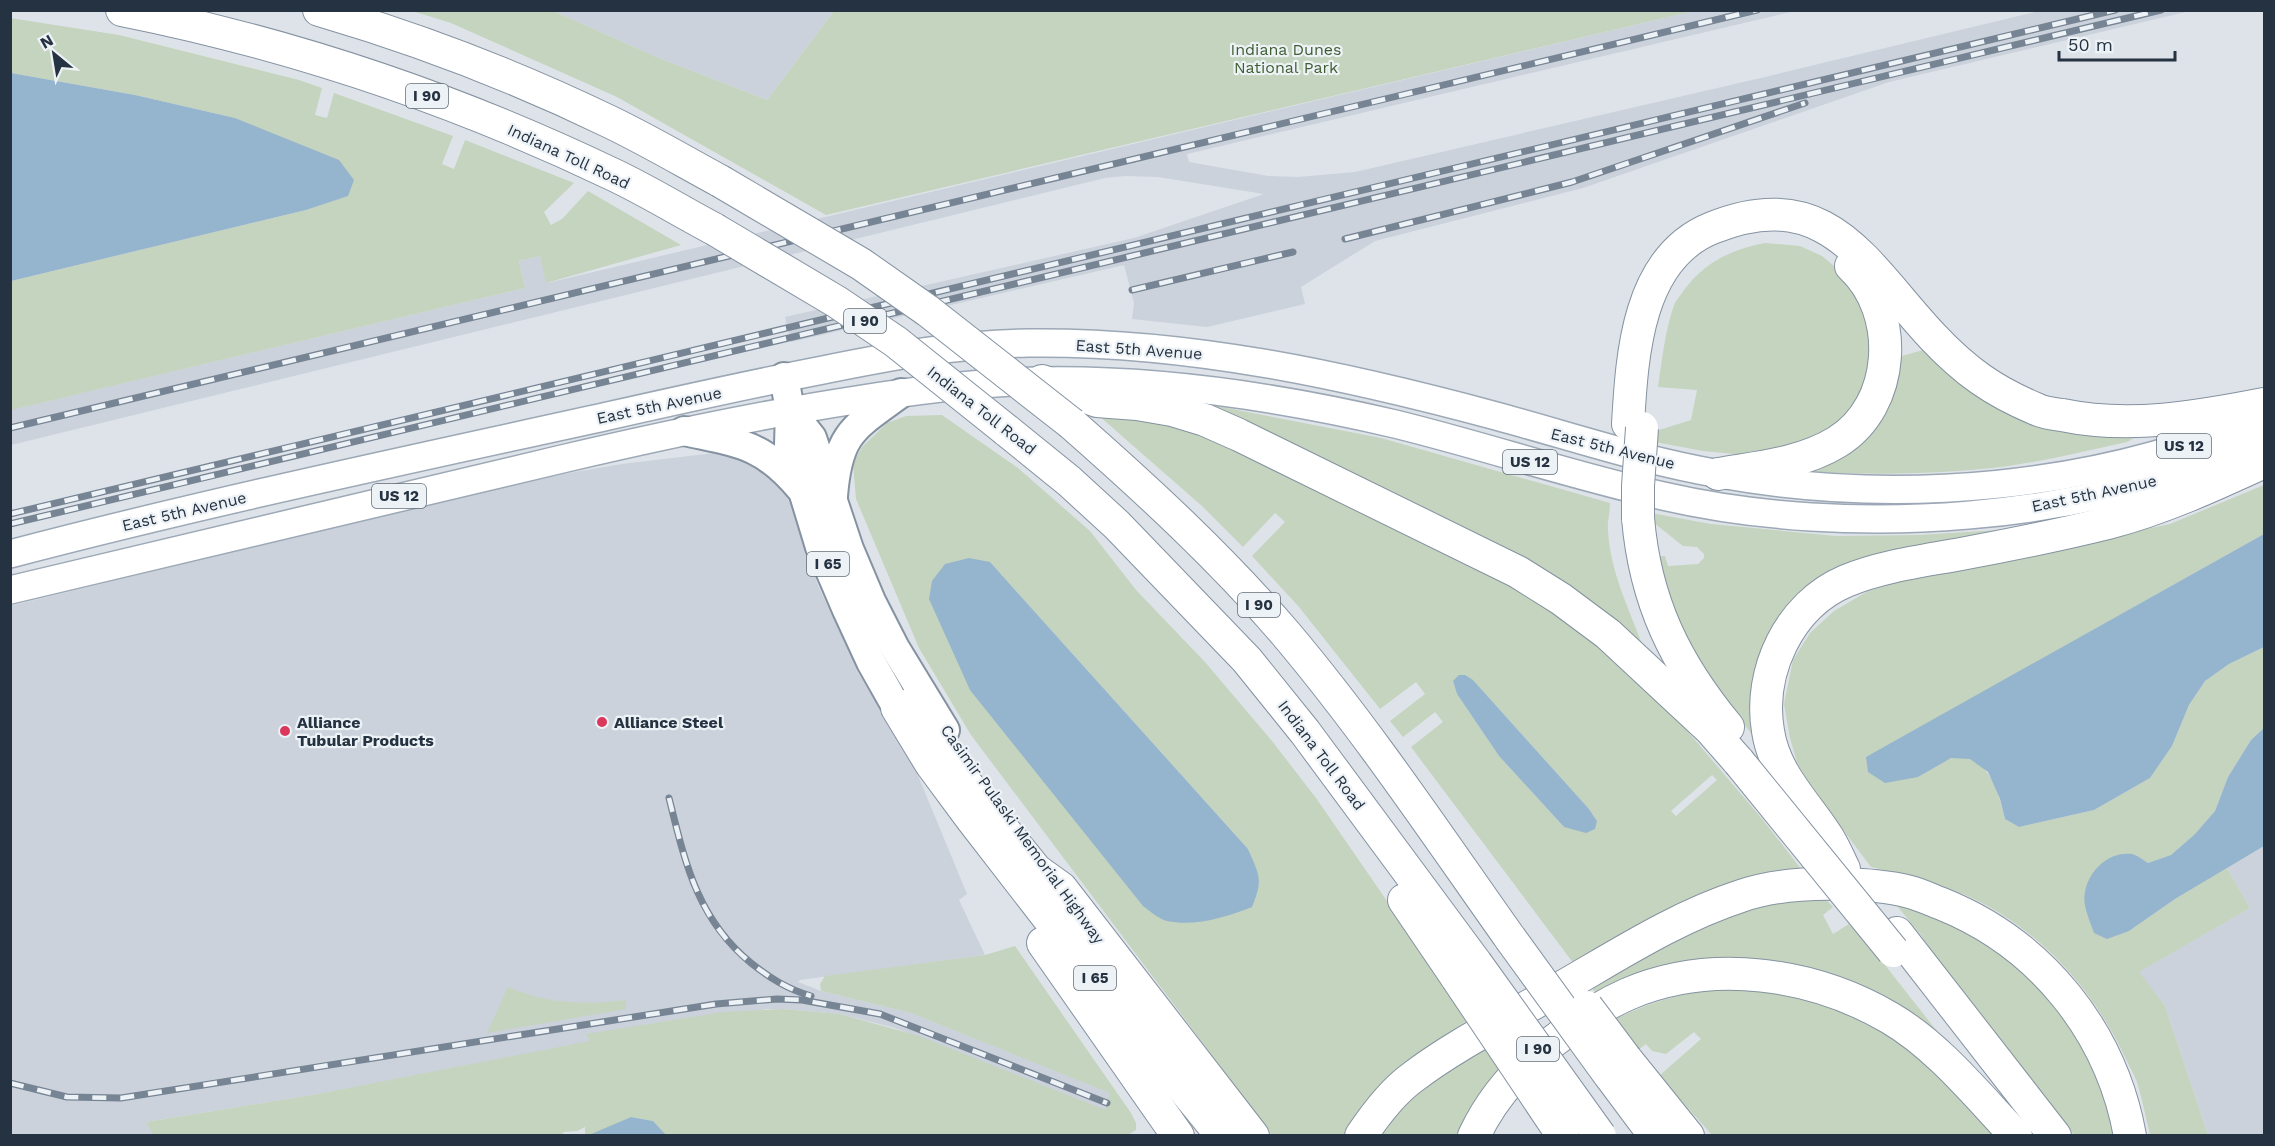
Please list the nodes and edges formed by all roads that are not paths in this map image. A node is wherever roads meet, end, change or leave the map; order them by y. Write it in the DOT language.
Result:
graph roads {
  1 [pos="122,10"];
  2 [pos="319,10"];
  3 [pos="784,378"];
  4 [pos="1042,381"];
  5 [pos="901,393"];
  6 [pos="2265,404"];
  7 [pos="790,410"];
  8 [pos="2265,416"];
  9 [pos="1635,426"];
  10 [pos="684,431"];
  11 [pos="2265,442"];
  12 [pos="2265,462"];
  13 [pos="1718,474"];
  14 [pos="801,489"];
  15 [pos="833,501"];
  16 [pos="1630,516"];
  17 [pos="10,554"];
  18 [pos="10,590"];
  19 [pos="897,708"];
  20 [pos="1710,729"];
  21 [pos="1752,748"];
  22 [pos="971,818"];
  23 [pos="1060,888"];
  24 [pos="1895,942"];
  25 [pos="1467,970"];
  26 [pos="1617,1066"];
  27 [pos="1178,1136"];
  28 [pos="1222,1136"];
  29 [pos="1252,1136"];
  30 [pos="1361,1136"];
  31 [pos="1474,1136"];
  32 [pos="1563,1136"];
  33 [pos="1600,1136"];
  34 [pos="1655,1136"];
  35 [pos="1688,1136"];
  36 [pos="2016,1136"];
  37 [pos="2036,1136"];
  38 [pos="2055,1136"];
  39 [pos="2130,1136"];
  1 -- 25 [label="highway, Indiana Toll Road / I 90, bridge"];
  2 -- 26 [label="highway, I 90, bridge"];
  3 -- 7 [label="highway, Casimir Pulaski Memorial Highway / I 65"];
  3 -- 13 [label="main road, East 5th Avenue / US 12"];
  3 -- 17 [label="main road, East 5th Avenue / US 12"];
  4 -- 5 [label="main road, East 5th Avenue / US 12"];
  4 -- 11 [label="main road, East 5th Avenue / US 12"];
  4 -- 20 [label="highway"];
  5 -- 7 [label="main road, East 5th Avenue / US 12"];
  5 -- 15 [label="highway"];
  6 -- 9 [label="highway"];
  7 -- 10 [label="main road, East 5th Avenue / US 12"];
  7 -- 14 [label="highway, Casimir Pulaski Memorial Highway / I 65"];
  7 -- 15 [label="highway, Casimir Pulaski Memorial Highway / I 65"];
  8 -- 13 [label="main road, East 5th Avenue / US 12"];
  9 -- 13 [label="highway"];
  9 -- 16 [label="highway, bridge"];
  10 -- 14 [label="highway"];
  10 -- 18 [label="main road, East 5th Avenue / US 12"];
  12 -- 21 [label="highway"];
  14 -- 19 [label="highway, Casimir Pulaski Memorial Highway / I 65"];
  15 -- 23 [label="highway, Casimir Pulaski Memorial Highway / I 65"];
  16 -- 20 [label="highway"];
  16 -- 21 [label="highway"];
  19 -- 22 [label="highway, Casimir Pulaski Memorial Highway / I 65"];
  19 -- 23 [label="highway"];
  20 -- 21 [label="highway"];
  21 -- 24 [label="highway, bridge"];
  21 -- 24 [label="highway"];
  22 -- 27 [label="highway"];
  22 -- 28 [label="highway, Casimir Pulaski Memorial Highway / I 65"];
  23 -- 29 [label="highway, Casimir Pulaski Memorial Highway / I 65"];
  24 -- 37 [label="highway"];
  24 -- 38 [label="highway"];
  25 -- 32 [label="highway, bridge"];
  25 -- 33 [label="highway, I 90, bridge"];
  26 -- 34 [label="highway, I 90"];
  26 -- 35 [label="highway"];
  30 -- 39 [label="highway"];
  31 -- 36 [label="highway"];
}
